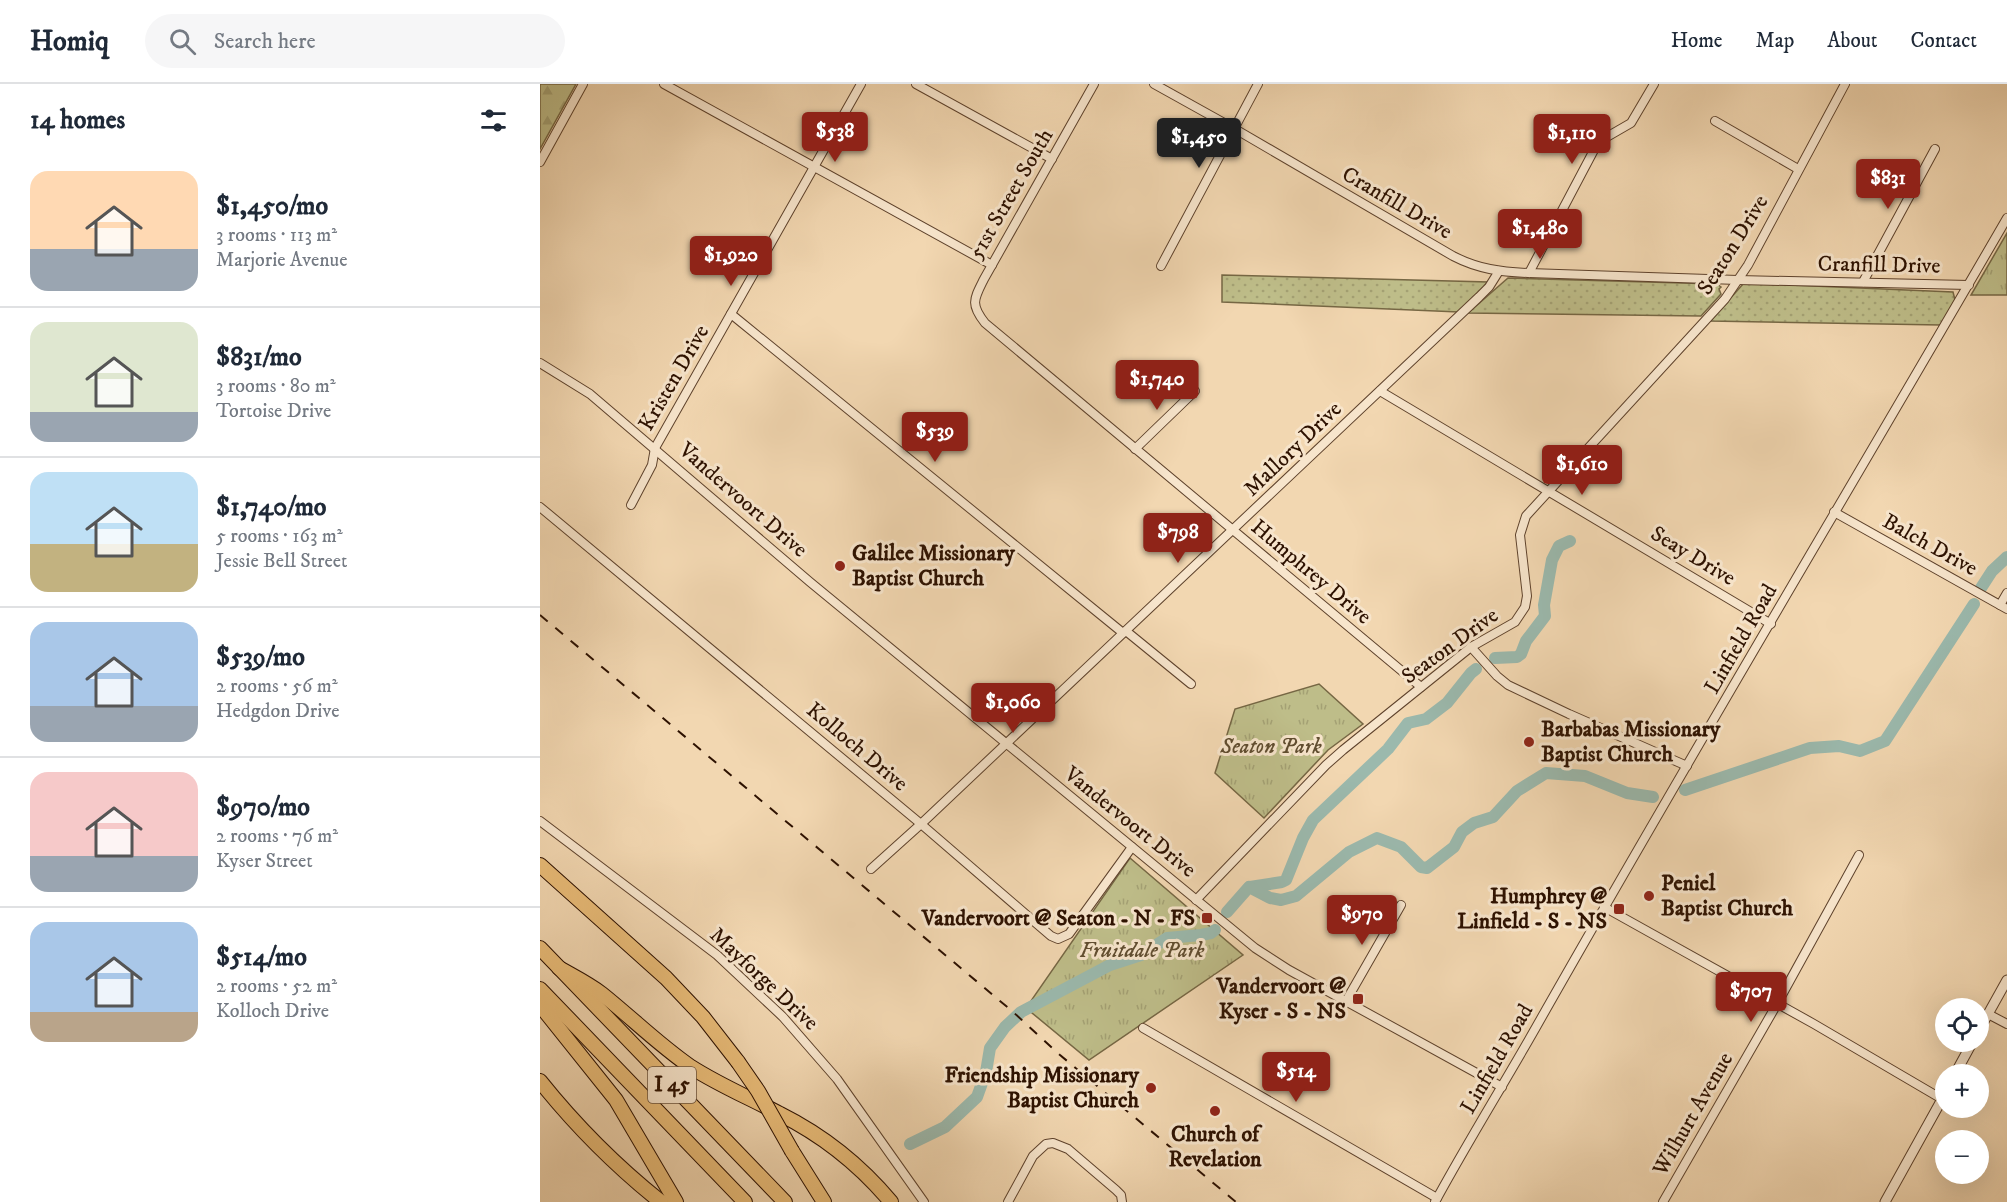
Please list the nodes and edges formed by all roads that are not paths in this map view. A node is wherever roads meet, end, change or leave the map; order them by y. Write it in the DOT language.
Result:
graph roads {
  1 [pos="583,84"];
  2 [pos="664,84"];
  3 [pos="861,84"];
  4 [pos="916,84"];
  5 [pos="1094,84"];
  6 [pos="1154,84"];
  7 [pos="1258,84"];
  8 [pos="1654,84"];
  9 [pos="1845,84"];
  10 [pos="1715,121"];
  11 [pos="1235,129"];
  12 [pos="1935,149"];
  13 [pos="1052,159"];
  14 [pos="540,162"];
  15 [pos="815,166"];
  16 [pos="1798,169"];
  17 [pos="2007,218"];
  18 [pos="992,265"];
  19 [pos="1161,266"];
  20 [pos="1499,272"];
  21 [pos="1529,273"];
  22 [pos="1738,280"];
  23 [pos="1863,282"];
  24 [pos="1969,285"];
  25 [pos="731,314"];
  26 [pos="985,323"];
  27 [pos="540,363"];
  28 [pos="1380,390"];
  29 [pos="1196,391"];
  30 [pos="655,448"];
  31 [pos="1135,449"];
  32 [pos="1550,491"];
  33 [pos="631,505"];
  34 [pos="540,507"];
  35 [pos="1834,512"];
  36 [pos="1233,531"];
  37 [pos="2007,593"];
  38 [pos="2003,607"];
  39 [pos="1771,624"];
  40 [pos="1124,632"];
  41 [pos="1472,647"];
  42 [pos="1191,684"];
  43 [pos="1421,687"];
  44 [pos="1006,744"];
  45 [pos="1687,766"];
  46 [pos="540,821"];
  47 [pos="921,824"];
  48 [pos="1132,847"];
  49 [pos="1859,855"];
  50 [pos="540,865"];
  51 [pos="871,868"];
  52 [pos="1196,900"];
  53 [pos="1401,904"];
  54 [pos="1604,907"];
  55 [pos="540,948"];
  56 [pos="559,968"];
  57 [pos="2007,980"];
  58 [pos="540,989"];
  59 [pos="1346,1001"];
  60 [pos="1777,1004"];
  61 [pos="540,1005"];
  62 [pos="1989,1012"];
  63 [pos="1989,1015"];
  64 [pos="2007,1024"];
  65 [pos="1143,1029"];
  66 [pos="540,1081"];
  67 [pos="1502,1087"];
  68 [pos="1935,1090"];
  69 [pos="1935,1111"];
  70 [pos="1436,1200"];
  71 [pos="661,1202"];
  72 [pos="676,1202"];
  73 [pos="745,1202"];
  74 [pos="785,1202"];
  75 [pos="824,1202"];
  76 [pos="891,1202"];
  77 [pos="924,1202"];
  78 [pos="1008,1202"];
  79 [pos="1122,1202"];
  80 [pos="1663,1202"];
  81 [pos="1885,1202"];
  1 -- 14 [label="street"];
  2 -- 15 [label="street"];
  3 -- 15 [label="street, Kristen Drive"];
  4 -- 13 [label="street"];
  5 -- 13 [label="street, 51st Street South"];
  6 -- 11 [label="street, Cranfill Drive"];
  7 -- 11 [label="street"];
  8 -- 21 [label="street"];
  9 -- 16 [label="street, Seaton Drive"];
  10 -- 16 [label="street"];
  11 -- 19 [label="street"];
  11 -- 20 [label="street, Cranfill Drive"];
  12 -- 23 [label="street"];
  13 -- 18 [label="street, 51st Street South"];
  15 -- 18 [label="street"];
  15 -- 25 [label="street, Kristen Drive"];
  16 -- 22 [label="street, Seaton Drive"];
  17 -- 24 [label="street, Linfield Road"];
  18 -- 26 [label="street, 51st Street South"];
  20 -- 21 [label="street, Cranfill Drive"];
  20 -- 28 [label="street, Mallory Drive"];
  21 -- 22 [label="street, Cranfill Drive"];
  22 -- 23 [label="street, Cranfill Drive"];
  22 -- 32 [label="street, Seaton Drive"];
  23 -- 24 [label="street, Cranfill Drive"];
  24 -- 35 [label="street, Linfield Road"];
  25 -- 30 [label="street, Kristen Drive"];
  25 -- 40 [label="street"];
  26 -- 31 [label="street, Humphrey Drive"];
  27 -- 30 [label="street, Vandervoort Drive"];
  28 -- 32 [label="street, Seay Drive"];
  28 -- 36 [label="street, Mallory Drive"];
  29 -- 31 [label="street"];
  30 -- 33 [label="street, Kristen Drive"];
  30 -- 44 [label="street, Vandervoort Drive"];
  31 -- 36 [label="street, Humphrey Drive"];
  32 -- 39 [label="street, Seay Drive"];
  32 -- 41 [label="street, Seaton Drive"];
  34 -- 47 [label="street, Kolloch Drive"];
  35 -- 38 [label="street, Balch Drive"];
  35 -- 39 [label="street, Linfield Road"];
  36 -- 40 [label="street, Mallory Drive"];
  36 -- 43 [label="street, Humphrey Drive"];
  37 -- 38 [label="street"];
  39 -- 45 [label="street, Linfield Road"];
  40 -- 42 [label="street"];
  40 -- 44 [label="street, Mallory Drive"];
  41 -- 43 [label="street, Seaton Drive"];
  41 -- 45 [label="street"];
  43 -- 52 [label="street, Seaton Drive"];
  44 -- 47 [label="street, Mallory Drive"];
  44 -- 48 [label="street, Vandervoort Drive"];
  45 -- 54 [label="street, Linfield Road"];
  46 -- 77 [label="street, Mayforge Drive"];
  47 -- 48 [label="street, Kolloch Drive"];
  47 -- 51 [label="street, Mallory Drive"];
  48 -- 52 [label="street, Vandervoort Drive"];
  49 -- 60 [label="street, Wilhurt Avenue"];
  50 -- 75 [label="highway, bridge"];
  52 -- 59 [label="street, Vandervoort Drive"];
  53 -- 59 [label="street"];
  54 -- 60 [label="street"];
  54 -- 67 [label="street, Linfield Road"];
  55 -- 56 [label="highway, I 45"];
  56 -- 74 [label="highway, I 45"];
  56 -- 76 [label="highway"];
  57 -- 62 [label="street"];
  58 -- 73 [label="highway, I 45"];
  59 -- 67 [label="street, Vandervoort Drive"];
  60 -- 68 [label="street"];
  60 -- 80 [label="street, Wilhurt Avenue"];
  61 -- 72 [label="highway"];
  63 -- 64 [label="street"];
  65 -- 70 [label="street"];
  66 -- 71 [label="highway"];
  67 -- 70 [label="street, Linfield Road"];
  69 -- 81 [label="street"];
  78 -- 79 [label="street"];
}
